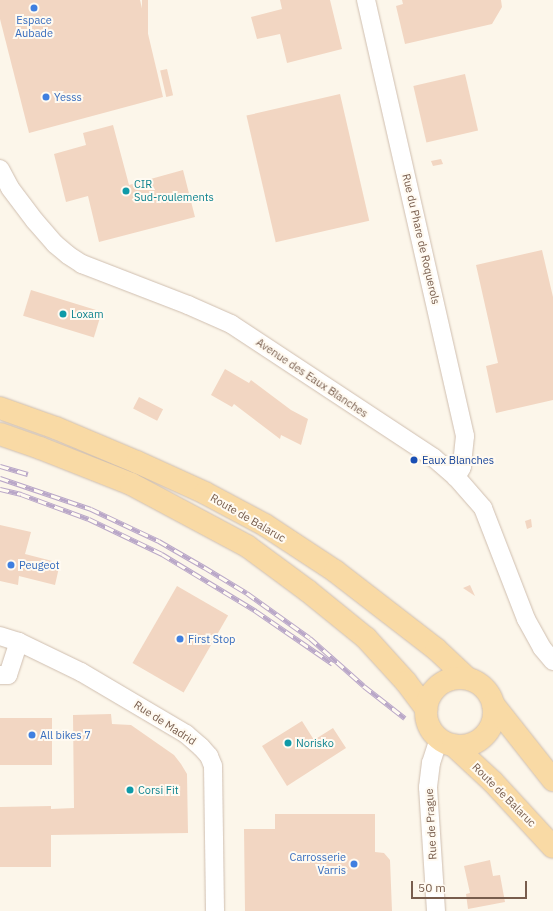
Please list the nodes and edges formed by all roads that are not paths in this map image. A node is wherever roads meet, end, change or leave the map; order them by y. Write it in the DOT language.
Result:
graph roads {
  1 [pos="366,0"];
  2 [pos="0,171"];
  3 [pos="0,408"];
  4 [pos="0,434"];
  5 [pos="456,477"];
  6 [pos="0,636"];
  7 [pos="19,642"];
  8 [pos="553,661"];
  9 [pos="0,675"];
  10 [pos="467,678"];
  11 [pos="493,704"];
  12 [pos="426,709"];
  13 [pos="446,742"];
  14 [pos="553,780"];
  15 [pos="553,847"];
  16 [pos="215,911"];
  17 [pos="436,911"];
  1 -- 5 [label="street, Rue du Phare de Roquerols"];
  2 -- 5 [label="street, Avenue des Eaux Blanches"];
  3 -- 10 [label="main road, Route de Balaruc"];
  4 -- 12 [label="main road"];
  5 -- 8 [label="street, Avenue des Eaux Blanches"];
  6 -- 7 [label="street, Rue de Madrid"];
  7 -- 9 [label="street"];
  7 -- 16 [label="street, Rue de Madrid"];
  10 -- 11 [label="main road"];
  10 -- 12 [label="main road"];
  11 -- 13 [label="main road"];
  11 -- 14 [label="main road"];
  12 -- 13 [label="main road"];
  13 -- 15 [label="main road, Route de Balaruc"];
  13 -- 17 [label="street, Rue de Prague"];
}
